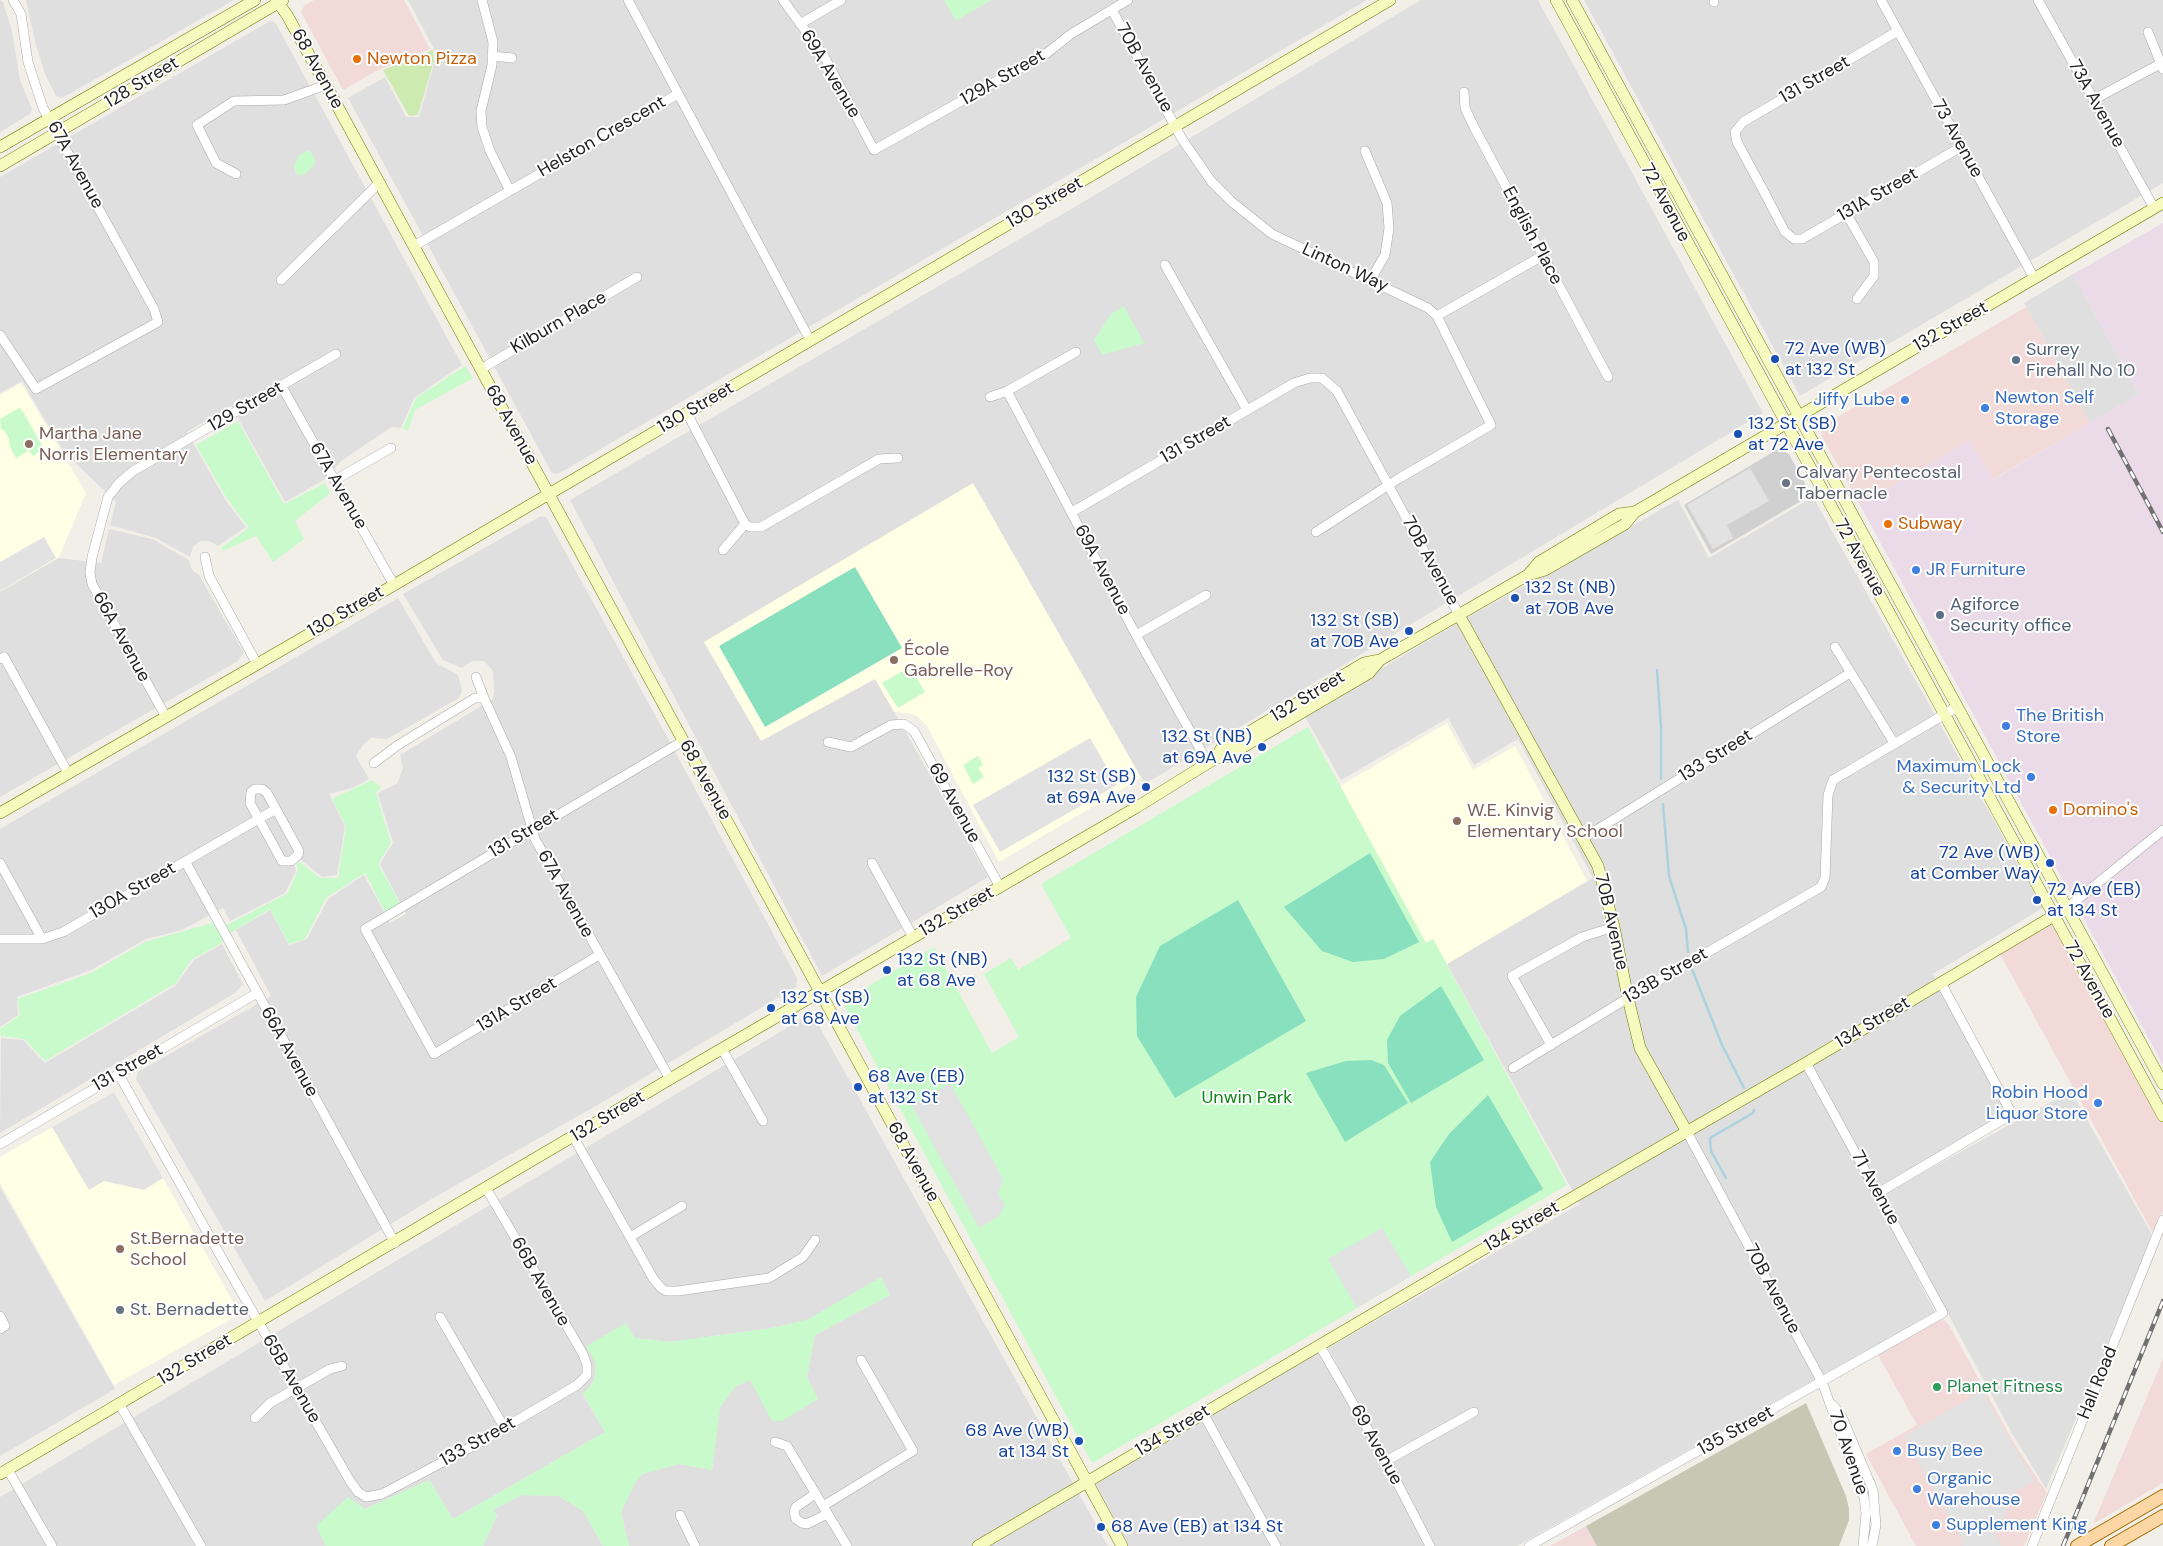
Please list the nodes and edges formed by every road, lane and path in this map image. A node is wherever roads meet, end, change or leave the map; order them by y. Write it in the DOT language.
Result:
graph roads {
  1 [pos="13,0"];
  2 [pos="255,0"];
  3 [pos="482,0"];
  4 [pos="628,0"];
  5 [pos="783,0"];
  6 [pos="841,0"];
  7 [pos="1128,0"];
  8 [pos="1390,0"];
  9 [pos="1556,0"];
  10 [pos="1572,0"];
  11 [pos="1881,0"];
  12 [pos="2038,0"];
  13 [pos="281,1"];
  14 [pos="1112,10"];
  15 [pos="800,24"];
  16 [pos="1898,31"];
  17 [pos="2148,32"];
  18 [pos="492,56"];
  19 [pos="512,58"];
  20 [pos="2162,67"];
  21 [pos="326,85"];
  22 [pos="1464,92"];
  23 [pos="678,94"];
  24 [pos="2093,100"];
  25 [pos="50,119"];
  26 [pos="1175,126"];
  27 [pos="57,133"];
  28 [pos="0,147"];
  29 [pos="1961,147"];
  30 [pos="874,150"];
  31 [pos="1365,151"];
  32 [pos="0,166"];
  33 [pos="236,174"];
  34 [pos="379,183"];
  35 [pos="510,191"];
  36 [pos="2158,206"];
  37 [pos="1846,213"];
  38 [pos="1794,239"];
  39 [pos="414,246"];
  40 [pos="1542,256"];
  41 [pos="1165,265"];
  42 [pos="637,277"];
  43 [pos="2034,278"];
  44 [pos="281,280"];
  45 [pos="1370,281"];
  46 [pos="1857,299"];
  47 [pos="1436,316"];
  48 [pos="0,335"];
  49 [pos="810,340"];
  50 [pos="1076,352"];
  51 [pos="336,354"];
  52 [pos="481,369"];
  53 [pos="1608,377"];
  54 [pos="1322,378"];
  55 [pos="282,387"];
  56 [pos="1007,391"];
  57 [pos="990,397"];
  58 [pos="1247,410"];
  59 [pos="687,413"];
  60 [pos="1798,416"];
  61 [pos="1786,423"];
  62 [pos="391,448"];
  63 [pos="898,458"];
  64 [pos="335,480"];
  65 [pos="1388,486"];
  66 [pos="549,494"];
  67 [pos="1072,512"];
  68 [pos="100,524"];
  69 [pos="745,524"];
  70 [pos="1316,532"];
  71 [pos="723,550"];
  72 [pos="205,557"];
  73 [pos="394,585"];
  74 [pos="1206,595"];
  75 [pos="1459,615"];
  76 [pos="1136,635"];
  77 [pos="1835,647"];
  78 [pos="2,658"];
  79 [pos="257,664"];
  80 [pos="1850,673"];
  81 [pos="476,677"];
  82 [pos="479,698"];
  83 [pos="1957,707"];
  84 [pos="1944,715"];
  85 [pos="166,717"];
  86 [pos="683,741"];
  87 [pos="828,742"];
  88 [pos="1894,743"];
  89 [pos="1212,760"];
  90 [pos="374,763"];
  91 [pos="68,773"];
  92 [pos="276,809"];
  93 [pos="0,813"];
  94 [pos="259,819"];
  95 [pos="532,830"];
  96 [pos="2163,830"];
  97 [pos="1582,839"];
  98 [pos="185,861"];
  99 [pos="0,863"];
  100 [pos="872,863"];
  101 [pos="1000,887"];
  102 [pos="2067,908"];
  103 [pos="2054,917"];
  104 [pos="1614,927"];
  105 [pos="914,937"];
  106 [pos="0,939"];
  107 [pos="42,939"];
  108 [pos="600,955"];
  109 [pos="1941,983"];
  110 [pos="820,992"];
  111 [pos="257,993"];
  112 [pos="1628,998"];
  113 [pos="1551,1046"];
  114 [pos="722,1049"];
  115 [pos="434,1054"];
  116 [pos="1806,1063"];
  117 [pos="1512,1068"];
  118 [pos="118,1073"];
  119 [pos="670,1079"];
  120 [pos="2163,1084"];
  121 [pos="2163,1116"];
  122 [pos="763,1121"];
  123 [pos="1687,1132"];
  124 [pos="574,1138"];
  125 [pos="0,1144"];
  126 [pos="486,1188"];
  127 [pos="1878,1193"];
  128 [pos="682,1206"];
  129 [pos="2163,1220"];
  130 [pos="630,1236"];
  131 [pos="815,1240"];
  132 [pos="395,1242"];
  133 [pos="1943,1314"];
  134 [pos="0,1316"];
  135 [pos="440,1317"];
  136 [pos="259,1322"];
  137 [pos="0,1329"];
  138 [pos="1320,1346"];
  139 [pos="861,1360"];
  140 [pos="342,1366"];
  141 [pos="586,1377"];
  142 [pos="1822,1382"];
  143 [pos="296,1387"];
  144 [pos="1829,1399"];
  145 [pos="120,1404"];
  146 [pos="1474,1412"];
  147 [pos="1203,1413"];
  148 [pos="255,1418"];
  149 [pos="504,1427"];
  150 [pos="775,1442"];
  151 [pos="1386,1462"];
  152 [pos="4,1472"];
  153 [pos="1087,1482"];
  154 [pos="815,1494"];
  155 [pos="2163,1496"];
  156 [pos="366,1497"];
  157 [pos="825,1510"];
  158 [pos="680,1515"];
  159 [pos="2163,1516"];
  160 [pos="52,1546"];
  161 [pos="201,1546"];
  162 [pos="695,1546"];
  163 [pos="847,1546"];
  164 [pos="978,1546"];
  165 [pos="1122,1546"];
  166 [pos="1276,1546"];
  167 [pos="1430,1546"];
  168 [pos="1529,1546"];
  169 [pos="1863,1546"];
  170 [pos="1872,1546"];
  171 [pos="2032,1546"];
  172 [pos="2077,1546"];
  173 [pos="2111,1546"];
  1 -- 25 [label="street, 67A Avenue"];
  2 -- 25 [label="main road, 128 Street"];
  3 -- 18 [label="street"];
  4 -- 23 [label="street"];
  5 -- 15 [label="street, 69A Avenue"];
  6 -- 15 [label="street"];
  7 -- 14 [label="street, 129A Street"];
  8 -- 26 [label="main road, 130 Street"];
  9 -- 61 [label="main road, 72 Avenue"];
  10 -- 60 [label="main road, 72 Avenue"];
  11 -- 16 [label="street, 73 Avenue"];
  12 -- 24 [label="street, 73A Avenue"];
  13 -- 21 [label="main road, 68 Avenue"];
  13 -- 27 [label="main road, 128 Street"];
  14 -- 26 [label="street, 70B Avenue"];
  14 -- 30 [label="street, 129A Street"];
  15 -- 30 [label="street, 69A Avenue"];
  16 -- 29 [label="street, 73 Avenue"];
  16 -- 38 [label="street, 131 Street"];
  17 -- 20 [label="street"];
  18 -- 19 [label="street"];
  18 -- 35 [label="street"];
  20 -- 24 [label="street"];
  21 -- 33 [label="street"];
  21 -- 34 [label="main road, 68 Avenue"];
  22 -- 40 [label="street, English Place"];
  23 -- 35 [label="street, Helston Crescent"];
  23 -- 49 [label="street, Helston Crescent"];
  24 -- 36 [label="street, 73A Avenue"];
  25 -- 27 [label="street, 67A Avenue"];
  25 -- 28 [label="main road, 128 Street"];
  26 -- 45 [label="street, Linton Way"];
  26 -- 49 [label="main road, 130 Street"];
  27 -- 32 [label="main road, 128 Street"];
  27 -- 48 [label="street, 67A Avenue"];
  29 -- 37 [label="street, 131A Street"];
  29 -- 43 [label="street, 73 Avenue"];
  31 -- 45 [label="street"];
  34 -- 39 [label="main road, 68 Avenue"];
  34 -- 44 [label="street"];
  35 -- 39 [label="street, Helston Crescent"];
  36 -- 43 [label="main road, 132 Street"];
  37 -- 38 [label="street, 131A Street"];
  37 -- 46 [label="street"];
  39 -- 52 [label="main road, 68 Avenue"];
  40 -- 47 [label="street"];
  40 -- 53 [label="street, English Place"];
  41 -- 58 [label="street"];
  42 -- 52 [label="street, Kilburn Place"];
  43 -- 60 [label="main road, 132 Street"];
  45 -- 47 [label="street, Linton Way"];
  47 -- 65 [label="street, Linton Way"];
  49 -- 59 [label="main road, 130 Street"];
  50 -- 56 [label="street"];
  51 -- 55 [label="street, 129 Street"];
  52 -- 66 [label="main road, 68 Avenue"];
  54 -- 58 [label="street, 131 Street"];
  54 -- 65 [label="street, 70B Avenue"];
  55 -- 64 [label="street, 67A Avenue"];
  55 -- 68 [label="street, 129 Street"];
  56 -- 57 [label="street"];
  56 -- 67 [label="street, 69A Avenue"];
  58 -- 67 [label="street, 131 Street"];
  59 -- 66 [label="main road, 130 Street"];
  59 -- 69 [label="street"];
  60 -- 61 [label="main road, 132 Street"];
  60 -- 83 [label="main road, 72 Avenue"];
  61 -- 75 [label="main road, 132 Street"];
  61 -- 84 [label="main road, 72 Avenue"];
  62 -- 64 [label="street"];
  63 -- 69 [label="street"];
  64 -- 73 [label="street, 67A Avenue"];
  65 -- 70 [label="street"];
  65 -- 75 [label="street, 70B Avenue"];
  66 -- 73 [label="main road, 130 Street"];
  66 -- 86 [label="main road, 68 Avenue"];
  67 -- 76 [label="street, 69A Avenue"];
  68 -- 85 [label="street, 66A Avenue"];
  69 -- 71 [label="street"];
  72 -- 79 [label="street"];
  73 -- 79 [label="main road, 130 Street"];
  74 -- 76 [label="street"];
  75 -- 89 [label="main road, 132 Street"];
  75 -- 97 [label="main road, 70B Avenue"];
  76 -- 89 [label="street, 69A Avenue"];
  77 -- 80 [label="street"];
  78 -- 91 [label="street"];
  79 -- 85 [label="main road, 130 Street"];
  80 -- 88 [label="street"];
  80 -- 97 [label="street, 133 Street"];
  81 -- 82 [label="street, 67A Avenue"];
  82 -- 90 [label="street"];
  82 -- 95 [label="street, 67A Avenue"];
  83 -- 84 [label="street"];
  83 -- 102 [label="main road, 72 Avenue"];
  84 -- 88 [label="street"];
  84 -- 103 [label="main road, 72 Avenue"];
  85 -- 91 [label="main road, 130 Street"];
  86 -- 95 [label="street, 131 Street"];
  86 -- 110 [label="main road, 68 Avenue"];
  87 -- 101 [label="street, 69 Avenue"];
  88 -- 112 [label="street, 133B Street"];
  89 -- 101 [label="main road, 132 Street"];
  91 -- 93 [label="main road, 130 Street"];
  92 -- 94 [label="street, 130A Street"];
  92 -- 94 [label="street"];
  92 -- 94 [label="street"];
  94 -- 98 [label="street, 130A Street"];
  95 -- 108 [label="street, 67A Avenue"];
  95 -- 115 [label="street, 131 Street"];
  96 -- 102 [label="street"];
  97 -- 104 [label="main road, 70B Avenue"];
  98 -- 107 [label="street, 130A Street"];
  98 -- 111 [label="street, 66A Avenue"];
  99 -- 107 [label="street"];
  100 -- 105 [label="street"];
  101 -- 105 [label="main road, 132 Street"];
  102 -- 103 [label="main road, 134 Street"];
  102 -- 120 [label="main road, 72 Avenue"];
  103 -- 109 [label="main road, 134 Street"];
  103 -- 121 [label="main road, 72 Avenue"];
  104 -- 112 [label="main road, 70B Avenue"];
  104 -- 113 [label="street"];
  105 -- 110 [label="main road, 132 Street"];
  106 -- 107 [label="street, 130A Street"];
  108 -- 115 [label="street, 131A Street"];
  108 -- 119 [label="street, 67A Avenue"];
  109 -- 116 [label="main road, 134 Street"];
  109 -- 127 [label="street"];
  110 -- 114 [label="main road, 132 Street"];
  110 -- 153 [label="main road, 68 Avenue"];
  111 -- 118 [label="street, 131 Street"];
  111 -- 132 [label="street, 66A Avenue"];
  112 -- 113 [label="street, 133B Street"];
  112 -- 123 [label="main road, 70B Avenue"];
  113 -- 117 [label="street, 133B Street"];
  114 -- 119 [label="main road, 132 Street"];
  114 -- 122 [label="street"];
  116 -- 123 [label="main road, 134 Street"];
  116 -- 127 [label="street, 71 Avenue"];
  118 -- 125 [label="street, 131 Street"];
  118 -- 136 [label="street, 65B Avenue"];
  119 -- 124 [label="main road, 132 Street"];
  123 -- 138 [label="main road, 134 Street"];
  123 -- 142 [label="street, 70B Avenue"];
  124 -- 126 [label="main road, 132 Street"];
  124 -- 130 [label="street"];
  126 -- 132 [label="main road, 132 Street"];
  126 -- 141 [label="street, 66B Avenue"];
  127 -- 133 [label="street, 71 Avenue"];
  128 -- 130 [label="street"];
  129 -- 171 [label="street, Hall Road"];
  130 -- 131 [label="street"];
  132 -- 136 [label="main road, 132 Street"];
  133 -- 142 [label="street, 135 Street"];
  134 -- 137 [label="street"];
  135 -- 149 [label="street"];
  136 -- 143 [label="street, 65B Avenue"];
  136 -- 145 [label="main road, 132 Street"];
  138 -- 147 [label="main road, 134 Street"];
  138 -- 151 [label="street, 69 Avenue"];
  139 -- 157 [label="street"];
  140 -- 143 [label="street"];
  141 -- 149 [label="street, 133 Street"];
  142 -- 144 [label="street, 70B Avenue"];
  142 -- 168 [label="street, 135 Street"];
  143 -- 148 [label="street"];
  143 -- 156 [label="street, 65B Avenue"];
  144 -- 169 [label="street, 70 Avenue"];
  144 -- 170 [label="street, 70 Avenue"];
  145 -- 152 [label="main road, 132 Street"];
  145 -- 161 [label="street"];
  146 -- 151 [label="street"];
  147 -- 153 [label="main road, 134 Street"];
  147 -- 166 [label="street"];
  149 -- 156 [label="street, 133 Street"];
  150 -- 154 [label="street"];
  151 -- 167 [label="street, 69 Avenue"];
  152 -- 160 [label="street"];
  153 -- 164 [label="main road, 134 Street"];
  153 -- 165 [label="main road, 68 Avenue"];
  154 -- 157 [label="street"];
  154 -- 157 [label="street"];
  155 -- 172 [label="main road"];
  157 -- 163 [label="street"];
  158 -- 162 [label="street"];
  159 -- 173 [label="main road"];
}
